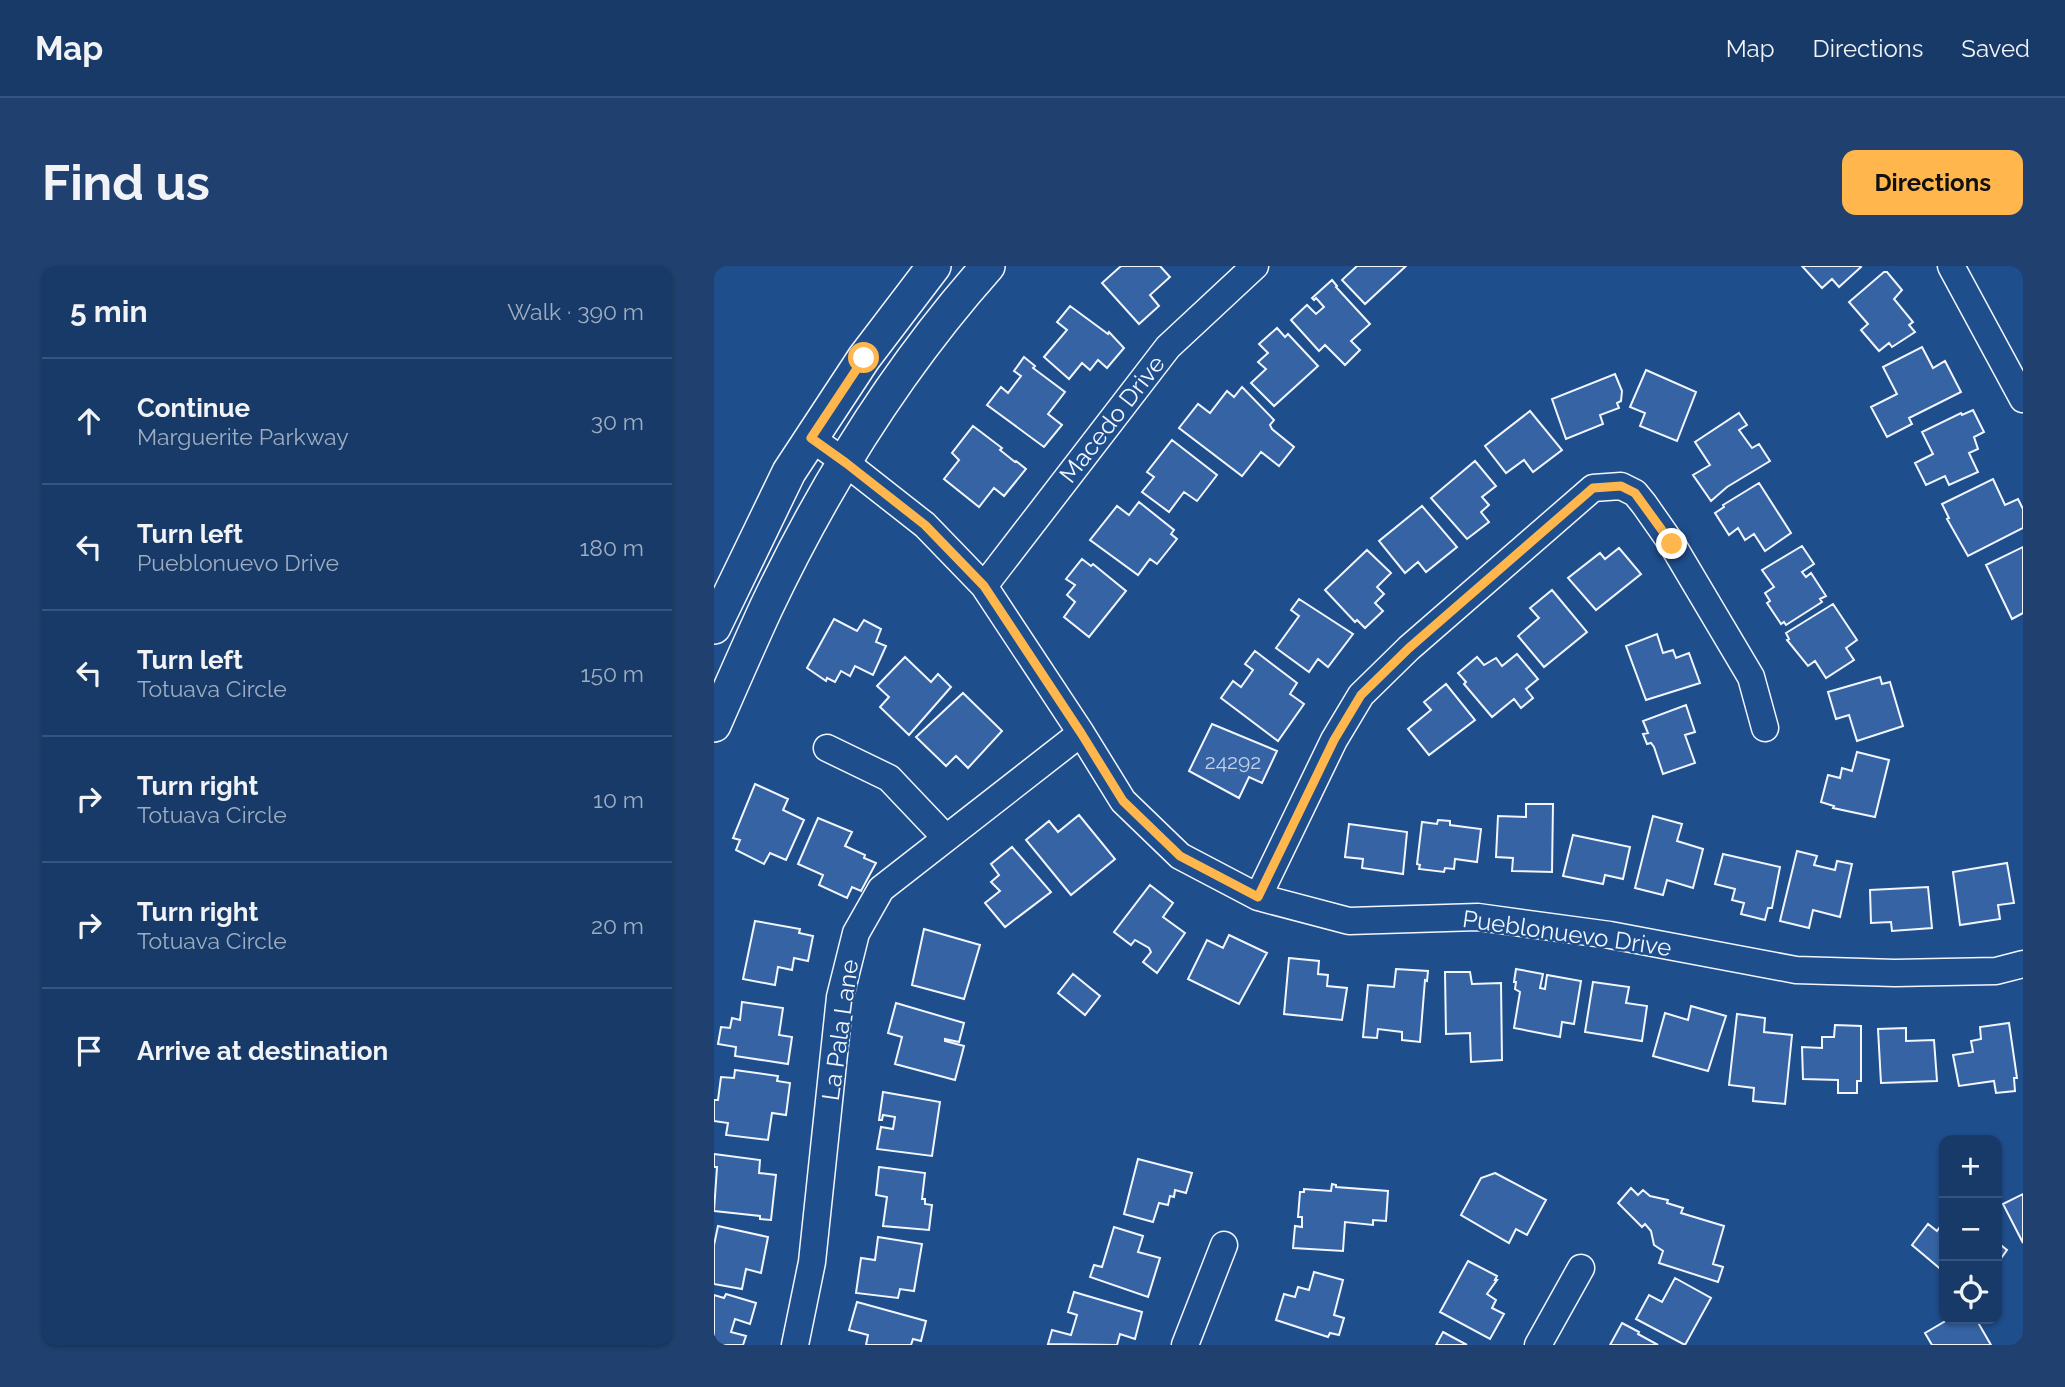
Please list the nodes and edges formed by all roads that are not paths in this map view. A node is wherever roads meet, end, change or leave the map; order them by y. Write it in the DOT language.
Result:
graph roads {
  1 [pos="934,266"];
  2 [pos="988,266"];
  3 [pos="1255,266"];
  4 [pos="1951,266"];
  5 [pos="2023,399"];
  6 [pos="811,438"];
  7 [pos="846,463"];
  8 [pos="984,586"];
  9 [pos="714,627"];
  10 [pos="714,725"];
  11 [pos="1765,728"];
  12 [pos="1081,733"];
  13 [pos="827,748"];
  14 [pos="946,838"];
  15 [pos="1258,897"];
  16 [pos="2023,964"];
  17 [pos="1224,1245"];
  18 [pos="1581,1268"];
  19 [pos="795,1345"];
  20 [pos="1185,1345"];
  21 [pos="1538,1345"];
  1 -- 6 [label="main road"];
  2 -- 7 [label="main road"];
  3 -- 8 [label="street, Macedo Drive"];
  4 -- 5 [label="street"];
  6 -- 7 [label="street, Pueblonuevo Drive"];
  6 -- 9 [label="main road"];
  7 -- 8 [label="street, Pueblonuevo Drive"];
  7 -- 10 [label="main road"];
  8 -- 12 [label="street, Pueblonuevo Drive"];
  11 -- 15 [label="street"];
  12 -- 14 [label="street, La Pala Lane"];
  12 -- 15 [label="street, Pueblonuevo Drive"];
  13 -- 14 [label="street"];
  14 -- 19 [label="street, La Pala Lane"];
  15 -- 16 [label="street, Pueblonuevo Drive"];
  17 -- 20 [label="street"];
  18 -- 21 [label="street"];
}
